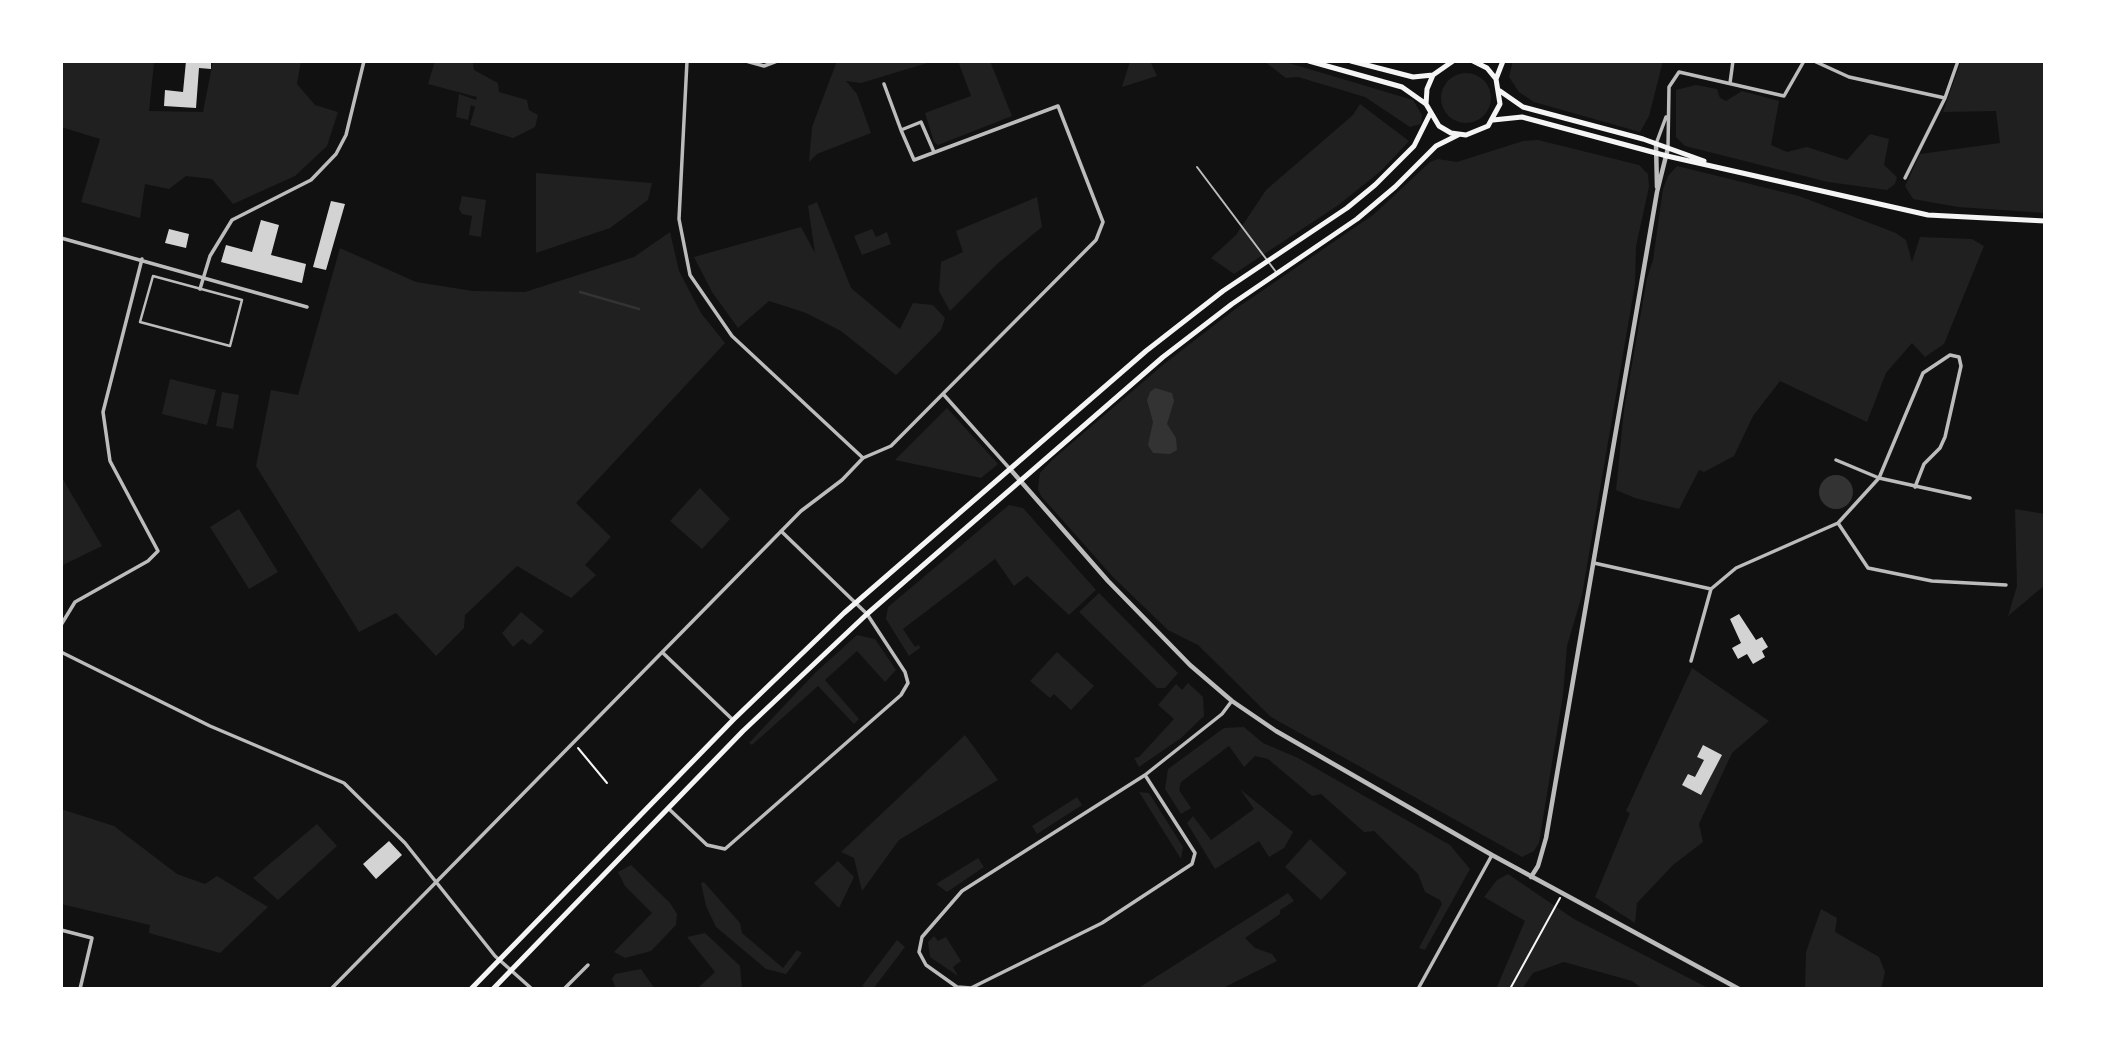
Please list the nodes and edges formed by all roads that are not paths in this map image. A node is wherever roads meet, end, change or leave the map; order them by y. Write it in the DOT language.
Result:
graph roads {
  1 [pos="364,61"];
  2 [pos="687,61"];
  3 [pos="746,61"];
  4 [pos="777,61"];
  5 [pos="1309,61"];
  6 [pos="1351,61"];
  7 [pos="1453,61"];
  8 [pos="1474,61"];
  9 [pos="1503,61"];
  10 [pos="1733,61"];
  11 [pos="1804,61"];
  12 [pos="1814,61"];
  13 [pos="1958,61"];
  14 [pos="1358,62"];
  15 [pos="1440,65"];
  16 [pos="1433,75"];
  17 [pos="1496,79"];
  18 [pos="1730,83"];
  19 [pos="884,84"];
  20 [pos="1500,91"];
  21 [pos="1945,98"];
  22 [pos="1426,104"];
  23 [pos="1430,114"];
  24 [pos="1667,115"];
  25 [pos="1493,120"];
  26 [pos="901,130"];
  27 [pos="1458,135"];
  28 [pos="1656,144"];
  29 [pos="1668,148"];
  30 [pos="934,152"];
  31 [pos="1654,152"];
  32 [pos="1667,156"];
  33 [pos="1197,167"];
  34 [pos="1724,168"];
  35 [pos="1905,178"];
  36 [pos="1657,192"];
  37 [pos="2045,221"];
  38 [pos="61,238"];
  39 [pos="142,259"];
  40 [pos="1268,261"];
  41 [pos="1276,273"];
  42 [pos="203,278"];
  43 [pos="200,289"];
  44 [pos="307,307"];
  45 [pos="943,394"];
  46 [pos="863,458"];
  47 [pos="1836,460"];
  48 [pos="1010,469"];
  49 [pos="1879,478"];
  50 [pos="1020,480"];
  51 [pos="1915,486"];
  52 [pos="1969,498"];
  53 [pos="1838,523"];
  54 [pos="782,531"];
  55 [pos="1594,563"];
  56 [pos="2006,585"];
  57 [pos="1711,589"];
  58 [pos="856,602"];
  59 [pos="867,614"];
  60 [pos="61,625"];
  61 [pos="61,653"];
  62 [pos="663,653"];
  63 [pos="1691,661"];
  64 [pos="1231,702"];
  65 [pos="733,720"];
  66 [pos="1145,775"];
  67 [pos="667,808"];
  68 [pos="1492,855"];
  69 [pos="1531,877"];
  70 [pos="438,881"];
  71 [pos="61,930"];
  72 [pos="499,960"];
  73 [pos="588,965"];
  74 [pos="511,971"];
  75 [pos="80,989"];
  76 [pos="331,989"];
  77 [pos="471,989"];
  78 [pos="493,989"];
  79 [pos="532,989"];
  80 [pos="565,989"];
  81 [pos="1418,989"];
  82 [pos="1739,989"];
  1 -- 42 [label="street"];
  2 -- 46 [label="street"];
  3 -- 4 [label="street"];
  5 -- 22 [label="main road"];
  6 -- 14 [label="main road"];
  7 -- 15 [label="main road"];
  8 -- 17 [label="main road"];
  9 -- 17 [label="main road"];
  10 -- 18 [label="street"];
  11 -- 18 [label="street"];
  12 -- 21 [label="street"];
  13 -- 21 [label="street"];
  14 -- 16 [label="main road"];
  15 -- 16 [label="main road"];
  16 -- 22 [label="main road"];
  17 -- 20 [label="main road"];
  18 -- 24 [label="street"];
  19 -- 26 [label="street"];
  20 -- 25 [label="main road"];
  20 -- 28 [label="main road"];
  21 -- 35 [label="street"];
  22 -- 23 [label="main road"];
  23 -- 27 [label="main road"];
  23 -- 40 [label="main road"];
  24 -- 28 [label="street"];
  24 -- 29 [label="street"];
  25 -- 27 [label="main road"];
  25 -- 31 [label="main road"];
  26 -- 30 [label="street"];
  26 -- 30 [label="street"];
  27 -- 41 [label="main road"];
  28 -- 29 [label="main road"];
  28 -- 31 [label="street"];
  29 -- 32 [label="street"];
  29 -- 34 [label="main road"];
  30 -- 45 [label="street"];
  31 -- 32 [label="main road"];
  31 -- 36 [label="street"];
  32 -- 34 [label="main road"];
  32 -- 36 [label="street"];
  33 -- 40 [label="lane"];
  34 -- 37 [label="main road"];
  36 -- 55 [label="street"];
  38 -- 39 [label="street"];
  39 -- 42 [label="street"];
  39 -- 60 [label="street"];
  40 -- 41 [label="lane"];
  40 -- 48 [label="main road"];
  41 -- 50 [label="main road"];
  42 -- 43 [label="street"];
  42 -- 44 [label="street"];
  43 -- 43 [label="street"];
  45 -- 46 [label="street"];
  45 -- 48 [label="street"];
  46 -- 54 [label="street"];
  47 -- 49 [label="street"];
  48 -- 50 [label="street"];
  48 -- 58 [label="main road"];
  49 -- 51 [label="street"];
  49 -- 51 [label="street"];
  49 -- 53 [label="street"];
  50 -- 59 [label="main road"];
  50 -- 64 [label="street"];
  51 -- 52 [label="street"];
  53 -- 56 [label="street"];
  53 -- 57 [label="street"];
  54 -- 58 [label="street"];
  54 -- 62 [label="street"];
  55 -- 57 [label="street"];
  55 -- 69 [label="street"];
  57 -- 63 [label="street"];
  58 -- 59 [label="street"];
  58 -- 65 [label="main road"];
  59 -- 67 [label="main road"];
  59 -- 67 [label="street"];
  61 -- 70 [label="street"];
  62 -- 65 [label="street"];
  62 -- 70 [label="street"];
  64 -- 66 [label="street"];
  64 -- 68 [label="street"];
  65 -- 72 [label="main road"];
  66 -- 66 [label="street"];
  67 -- 74 [label="main road"];
  68 -- 69 [label="street"];
  68 -- 81 [label="street"];
  69 -- 82 [label="street"];
  70 -- 72 [label="street"];
  70 -- 76 [label="street"];
  71 -- 75 [label="street"];
  72 -- 74 [label="street"];
  72 -- 77 [label="main road"];
  73 -- 80 [label="street"];
  74 -- 78 [label="main road"];
  74 -- 79 [label="street"];
}
